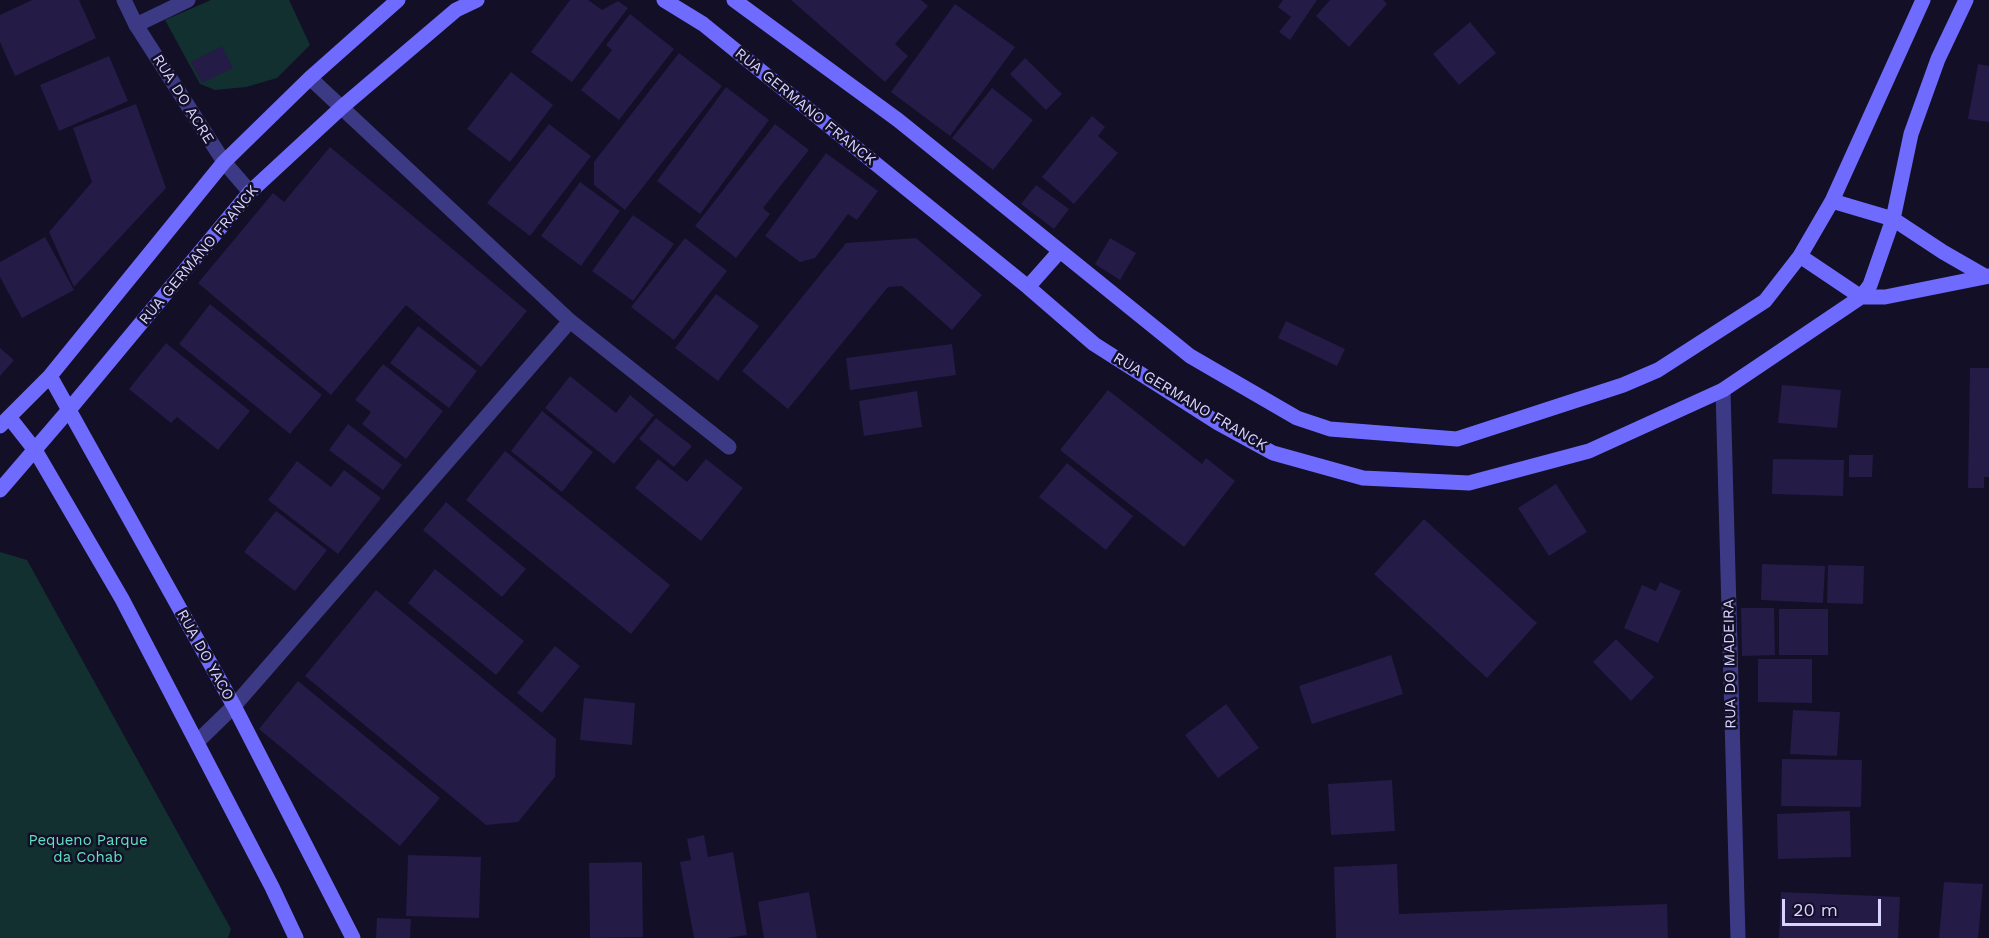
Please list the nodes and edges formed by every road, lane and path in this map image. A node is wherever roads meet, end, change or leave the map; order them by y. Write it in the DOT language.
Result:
graph roads {
  1 [pos="124,0"];
  2 [pos="188,0"];
  3 [pos="398,0"];
  4 [pos="477,0"];
  5 [pos="664,0"];
  6 [pos="734,0"];
  7 [pos="1923,0"];
  8 [pos="1966,0"];
  9 [pos="136,25"];
  10 [pos="310,78"];
  11 [pos="342,107"];
  12 [pos="224,162"];
  13 [pos="250,192"];
  14 [pos="1832,201"];
  15 [pos="1893,219"];
  16 [pos="1059,252"];
  17 [pos="1800,256"];
  18 [pos="1986,275"];
  19 [pos="1028,287"];
  20 [pos="1861,297"];
  21 [pos="570,321"];
  22 [pos="50,376"];
  23 [pos="1723,390"];
  24 [pos="68,411"];
  25 [pos="4,422"];
  26 [pos="729,447"];
  27 [pos="35,450"];
  28 [pos="0,490"];
  29 [pos="234,706"];
  30 [pos="197,742"];
  31 [pos="296,938"];
  32 [pos="353,938"];
  33 [pos="1738,938"];
  1 -- 9 [label="street, RUA DO ACRE"];
  2 -- 9 [label="street"];
  3 -- 10 [label="main road"];
  4 -- 11 [label="main road, RUA GERMANO FRANCK"];
  5 -- 19 [label="main road, RUA GERMANO FRANCK"];
  6 -- 16 [label="main road"];
  7 -- 14 [label="main road"];
  8 -- 15 [label="main road"];
  9 -- 12 [label="street, RUA DO ACRE"];
  10 -- 11 [label="street"];
  10 -- 12 [label="main road"];
  11 -- 13 [label="main road, RUA GERMANO FRANCK"];
  11 -- 21 [label="street"];
  12 -- 13 [label="street, RUA DO ACRE"];
  12 -- 22 [label="main road"];
  13 -- 24 [label="main road, RUA GERMANO FRANCK"];
  14 -- 15 [label="main road"];
  14 -- 17 [label="main road"];
  15 -- 18 [label="main road"];
  15 -- 20 [label="main road"];
  16 -- 17 [label="main road"];
  16 -- 19 [label="main road"];
  17 -- 20 [label="main road"];
  18 -- 20 [label="main road"];
  19 -- 23 [label="main road, RUA GERMANO FRANCK"];
  20 -- 23 [label="main road, RUA GERMANO FRANCK"];
  21 -- 26 [label="street"];
  21 -- 29 [label="street"];
  22 -- 24 [label="main road, RUA DO YACO"];
  22 -- 25 [label="main road"];
  23 -- 33 [label="street, RUA DO MADEIRA"];
  24 -- 27 [label="main road, RUA GERMANO FRANCK"];
  24 -- 29 [label="main road, RUA DO YACO"];
  25 -- 27 [label="main road"];
  27 -- 28 [label="main road, RUA GERMANO FRANCK"];
  27 -- 30 [label="main road"];
  29 -- 30 [label="street"];
  29 -- 32 [label="main road, RUA DO YACO"];
  30 -- 31 [label="main road"];
}
